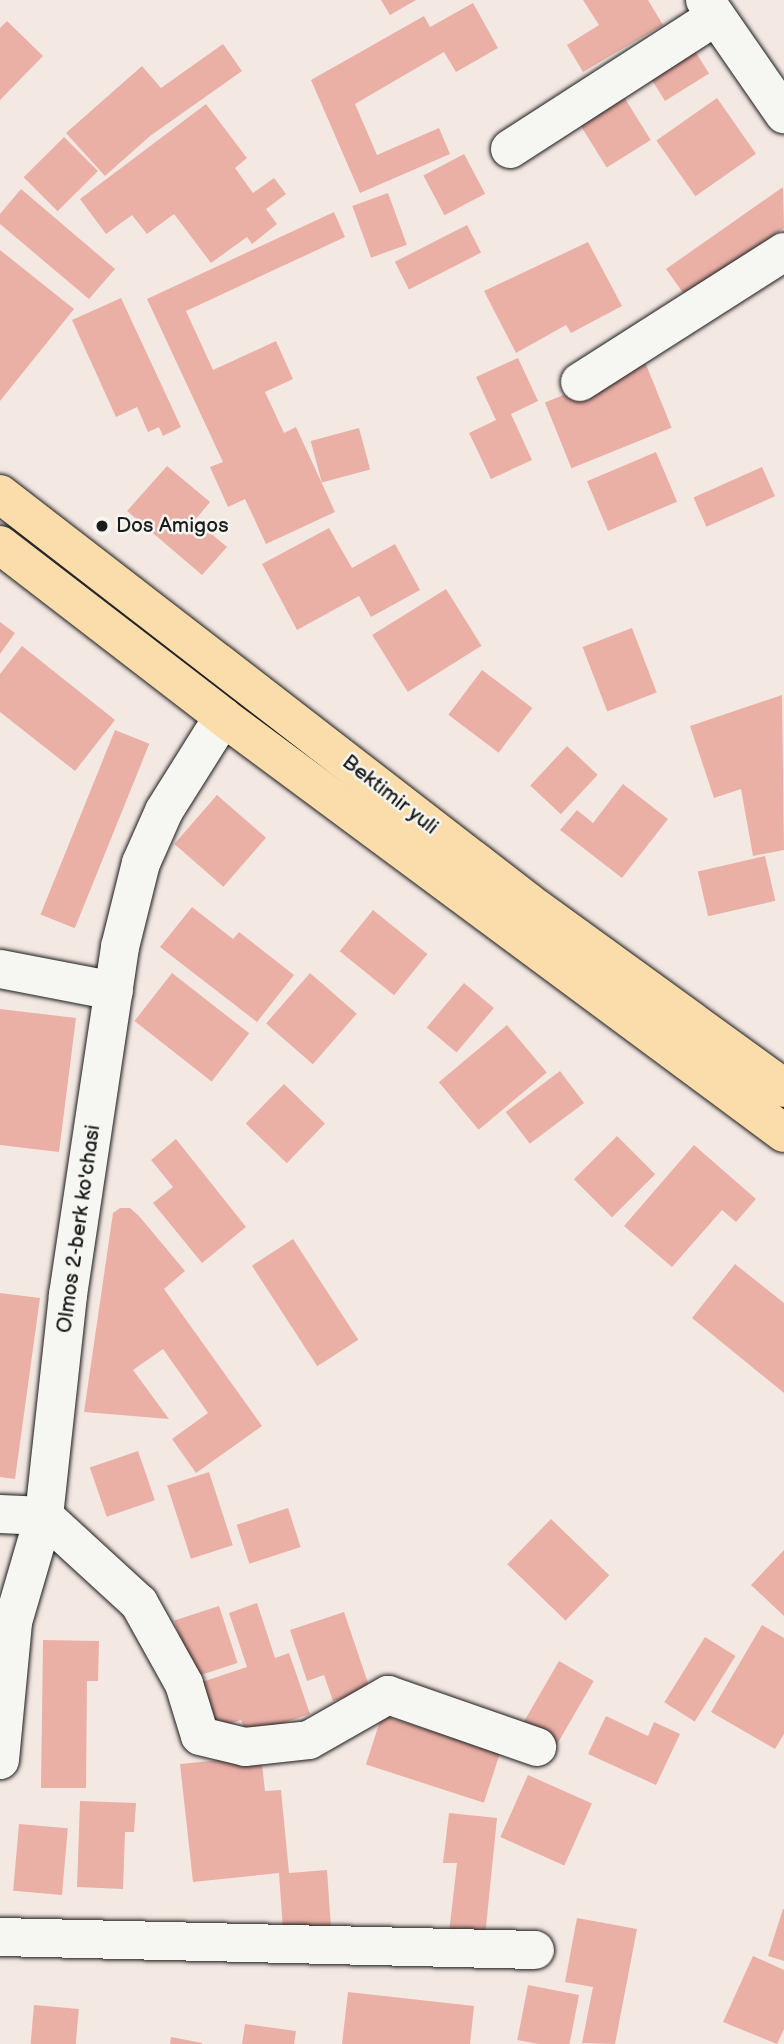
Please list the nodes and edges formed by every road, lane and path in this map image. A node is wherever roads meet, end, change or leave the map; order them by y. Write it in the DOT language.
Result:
graph roads {
  1 [pos="710,8"];
  2 [pos="784,114"];
  3 [pos="510,149"];
  4 [pos="784,252"];
  5 [pos="580,383"];
  6 [pos="0,494"];
  7 [pos="0,545"];
  8 [pos="223,717"];
  9 [pos="0,969"];
  10 [pos="114,991"];
  11 [pos="784,1088"];
  12 [pos="784,1133"];
  13 [pos="0,1514"];
  14 [pos="44,1516"];
  15 [pos="537,1747"];
  16 [pos="0,1760"];
  17 [pos="0,1937"];
  18 [pos="535,1950"];
  1 -- 2 [label="street"];
  1 -- 3 [label="street"];
  4 -- 5 [label="street"];
  6 -- 11 [label="highway, Bektimir yuli"];
  7 -- 8 [label="highway, Bektimir yuli"];
  8 -- 10 [label="street, Olmos 2-berk ko'chasi"];
  8 -- 12 [label="highway, Bektimir yuli"];
  9 -- 10 [label="street"];
  10 -- 14 [label="street, Olmos 2-berk ko'chasi"];
  13 -- 14 [label="street"];
  14 -- 15 [label="street"];
  14 -- 16 [label="street, Olmos 2-berk ko'chasi"];
  17 -- 18 [label="street"];
}
